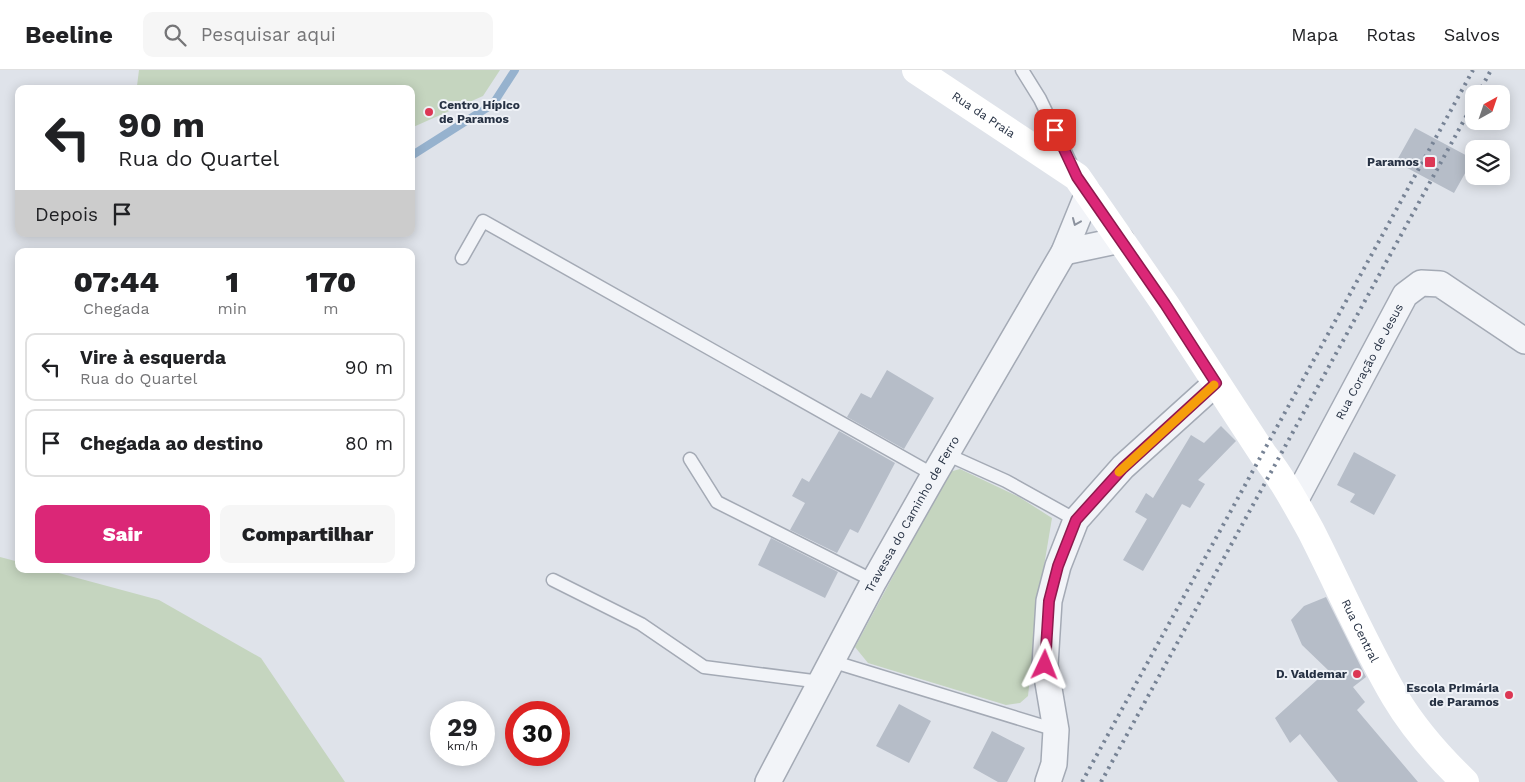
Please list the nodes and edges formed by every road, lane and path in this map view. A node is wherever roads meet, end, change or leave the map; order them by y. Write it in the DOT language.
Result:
graph roads {
  1 [pos="916,70"];
  2 [pos="1022,70"];
  3 [pos="1083,185"];
  4 [pos="1121,240"];
  5 [pos="1064,252"];
  6 [pos="462,258"];
  7 [pos="1525,341"];
  8 [pos="1216,383"];
  9 [pos="690,459"];
  10 [pos="940,464"];
  11 [pos="1295,501"];
  12 [pos="1076,520"];
  13 [pos="552,580"];
  14 [pos="874,581"];
  15 [pos="826,672"];
  16 [pos="1056,730"];
  17 [pos="768,782"];
  18 [pos="1048,782"];
  19 [pos="1465,782"];
  1 -- 3 [label="street, Rua da Praia"];
  2 -- 3 [label="lane"];
  3 -- 4 [label="street, Rua Central"];
  3 -- 5 [label="street, Travessa do Caminho de Ferro, one-way"];
  4 -- 5 [label="street"];
  4 -- 8 [label="street, Rua Central"];
  5 -- 10 [label="street, Travessa do Caminho de Ferro"];
  6 -- 10 [label="lane"];
  7 -- 11 [label="street, Rua Coração de Jesus"];
  8 -- 11 [label="street, Rua Central"];
  8 -- 12 [label="street"];
  9 -- 14 [label="lane"];
  10 -- 12 [label="lane"];
  10 -- 14 [label="street, Travessa do Caminho de Ferro"];
  11 -- 19 [label="street, Rua Central"];
  12 -- 16 [label="street"];
  13 -- 15 [label="lane"];
  14 -- 15 [label="street, Travessa do Caminho de Ferro"];
  15 -- 16 [label="lane"];
  15 -- 17 [label="street, Travessa do Caminho de Ferro"];
  16 -- 18 [label="street"];
}
